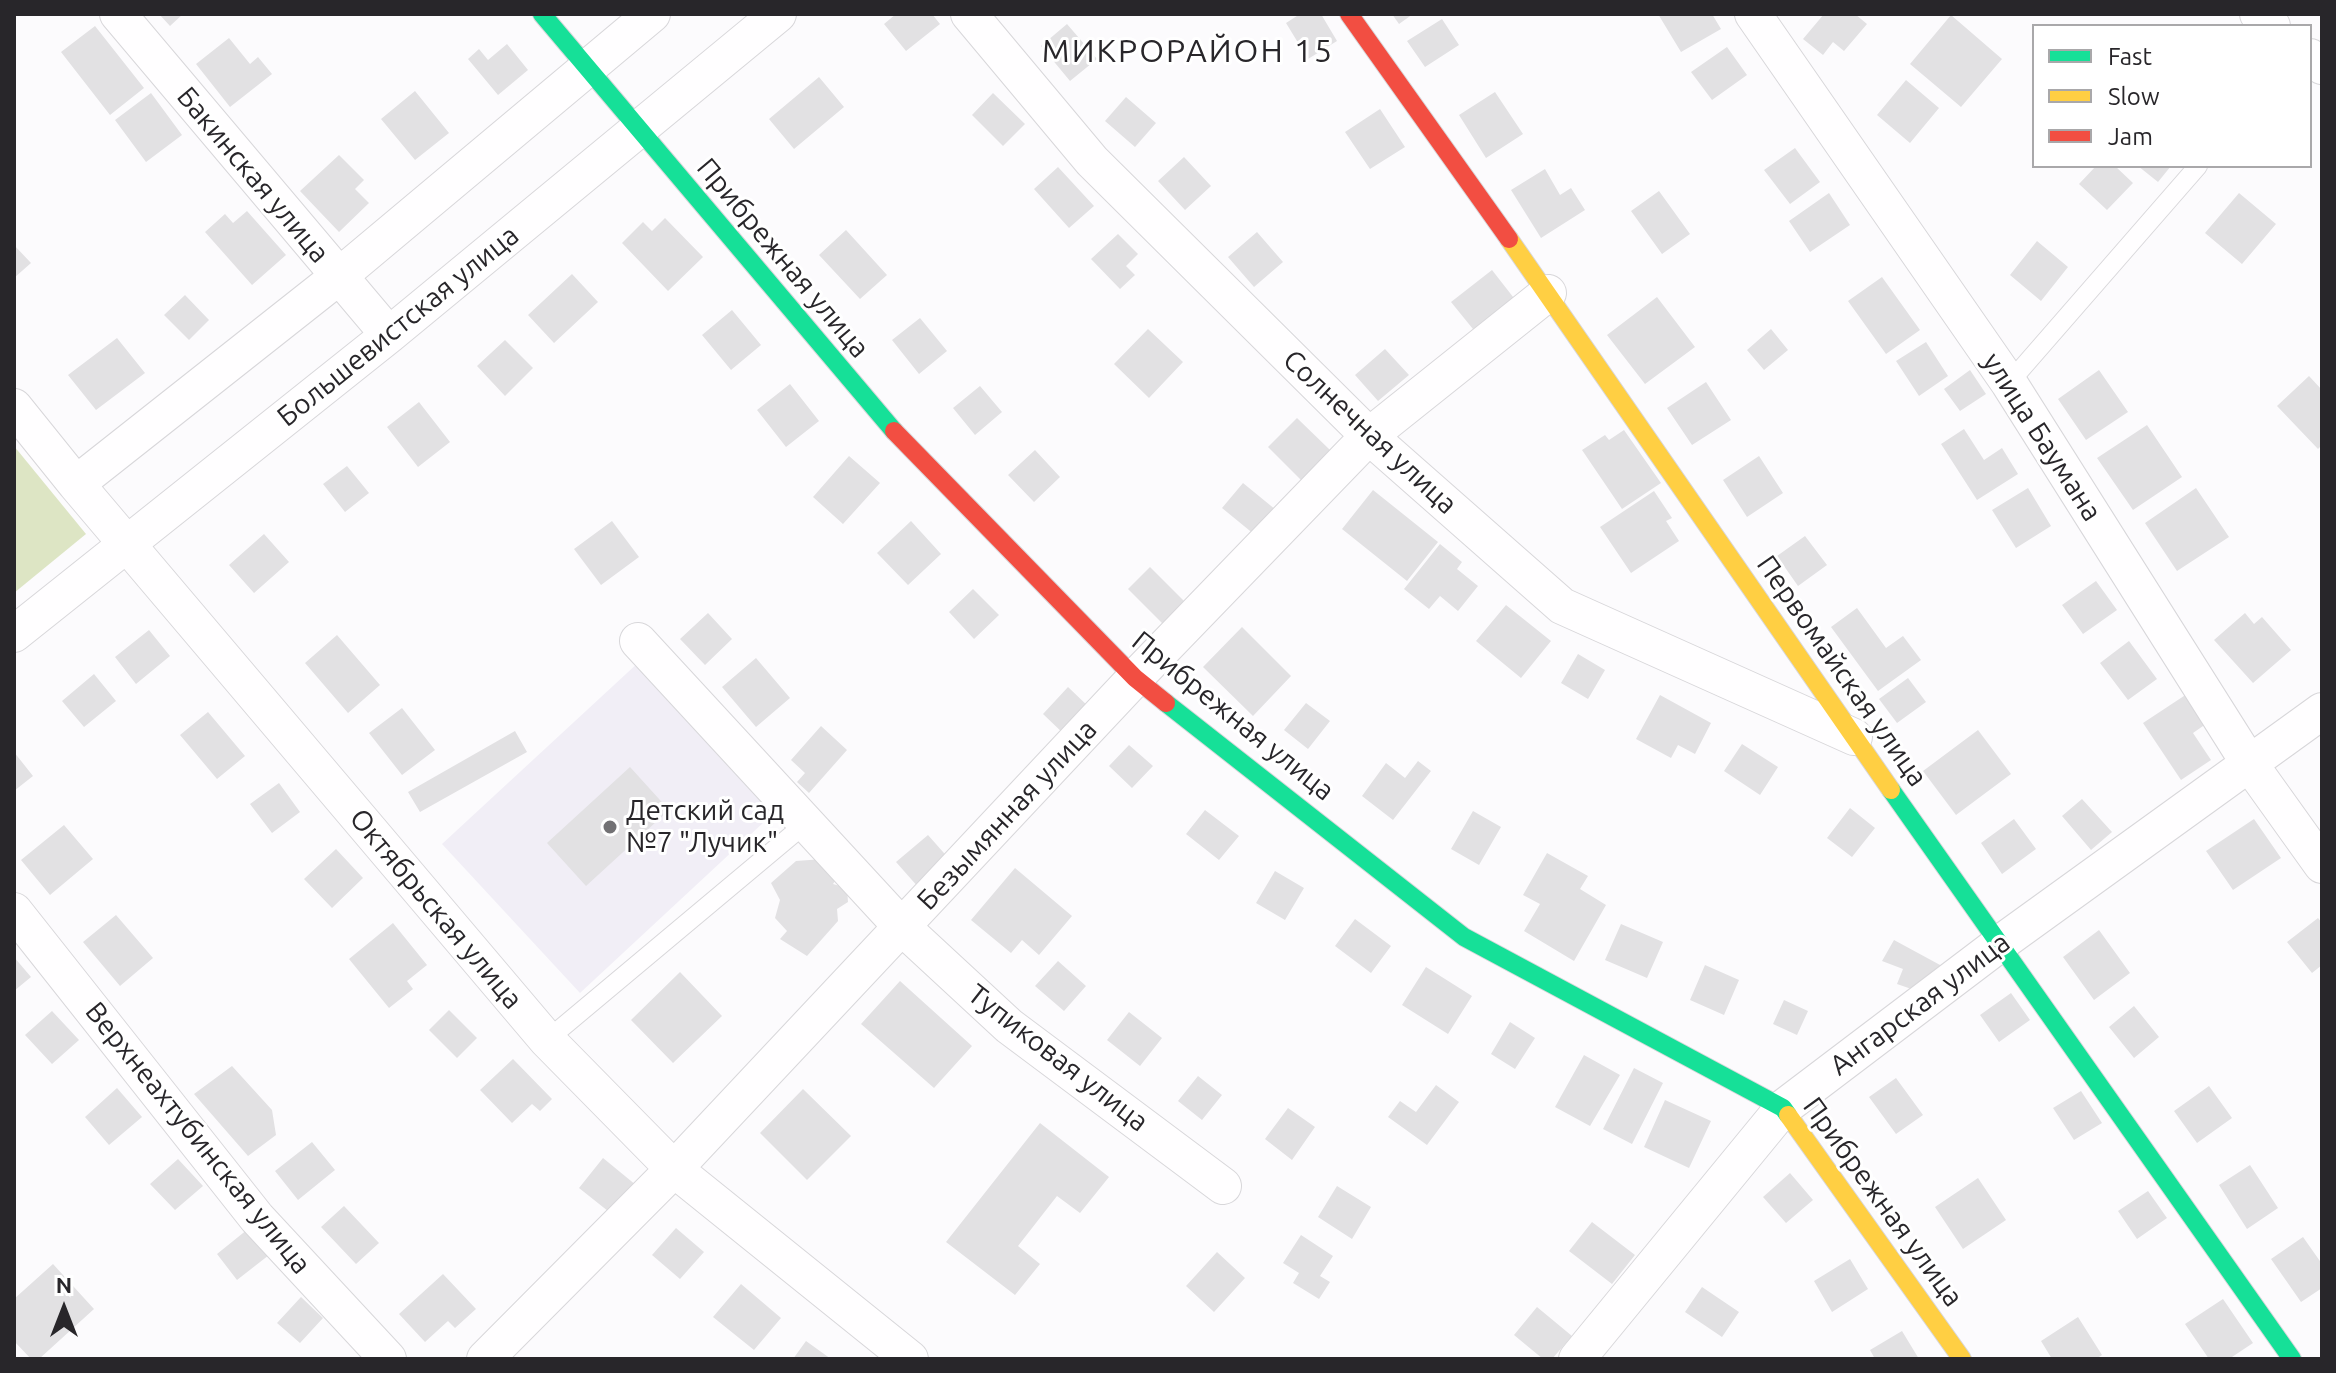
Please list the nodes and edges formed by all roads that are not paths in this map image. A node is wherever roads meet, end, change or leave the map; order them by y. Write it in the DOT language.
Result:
graph roads {
  1 [pos="118,14"];
  2 [pos="542,14"];
  3 [pos="652,14"];
  4 [pos="778,14"];
  5 [pos="969,14"];
  6 [pos="1349,14"];
  7 [pos="1753,14"];
  8 [pos="586,68"];
  9 [pos="638,130"];
  10 [pos="2196,168"];
  11 [pos="338,277"];
  12 [pos="1548,293"];
  13 [pos="389,335"];
  14 [pos="2009,383"];
  15 [pos="14,407"];
  16 [pos="1369,436"];
  17 [pos="76,484"];
  18 [pos="126,544"];
  19 [pos="14,634"];
  20 [pos="638,641"];
  21 [pos="1135,678"];
  22 [pos="2322,711"];
  23 [pos="1854,737"];
  24 [pos="2249,763"];
  25 [pos="805,824"];
  26 [pos="2322,865"];
  27 [pos="14,911"];
  28 [pos="902,927"];
  29 [pos="1998,945"];
  30 [pos="547,1040"];
  31 [pos="1783,1108"];
  32 [pos="674,1169"];
  33 [pos="1223,1186"];
  34 [pos="388,1359"];
  35 [pos="485,1359"];
  36 [pos="910,1359"];
  37 [pos="1577,1359"];
  38 [pos="1962,1359"];
  39 [pos="2292,1359"];
  1 -- 11 [label="street, Бакинская улица"];
  2 -- 8 [label="street, Прибрежная улица"];
  3 -- 8 [label="street"];
  4 -- 9 [label="street, Большевистская улица"];
  5 -- 16 [label="street, Солнечная улица"];
  6 -- 12 [label="street, Первомайская улица"];
  7 -- 14 [label="street, улица Баумана"];
  8 -- 9 [label="street, Прибрежная улица"];
  8 -- 11 [label="street"];
  9 -- 13 [label="street, Большевистская улица"];
  9 -- 21 [label="street, Прибрежная улица"];
  10 -- 14 [label="lane"];
  11 -- 13 [label="street, Бакинская улица"];
  11 -- 17 [label="street"];
  12 -- 16 [label="street, Безымянная улица"];
  12 -- 23 [label="street, Первомайская улица"];
  13 -- 18 [label="street, Большевистская улица"];
  14 -- 24 [label="street, улица Баумана"];
  15 -- 17 [label="street, Октябрьская улица"];
  16 -- 21 [label="street, Безымянная улица"];
  16 -- 23 [label="street, Солнечная улица"];
  17 -- 18 [label="street, Октябрьская улица"];
  18 -- 19 [label="street, Большевистская улица"];
  18 -- 30 [label="street, Октябрьская улица"];
  20 -- 25 [label="street, Тупиковая улица"];
  21 -- 28 [label="street, Безымянная улица"];
  21 -- 31 [label="street, Прибрежная улица"];
  22 -- 24 [label="street, Ангарская улица"];
  23 -- 29 [label="street, Первомайская улица"];
  24 -- 26 [label="street, улица Баумана"];
  24 -- 29 [label="street, Ангарская улица"];
  25 -- 28 [label="street, Тупиковая улица"];
  25 -- 30 [label="lane"];
  27 -- 34 [label="street, Верхнеахтубинская улица"];
  28 -- 32 [label="street, Безымянная улица"];
  28 -- 33 [label="street, Тупиковая улица"];
  29 -- 31 [label="street, Ангарская улица"];
  29 -- 39 [label="street, Первомайская улица"];
  30 -- 32 [label="street, Октябрьская улица"];
  31 -- 37 [label="street, Ангарская улица"];
  31 -- 38 [label="street, Прибрежная улица"];
  32 -- 35 [label="street, Безымянная улица"];
  32 -- 36 [label="street, Октябрьская улица"];
}
